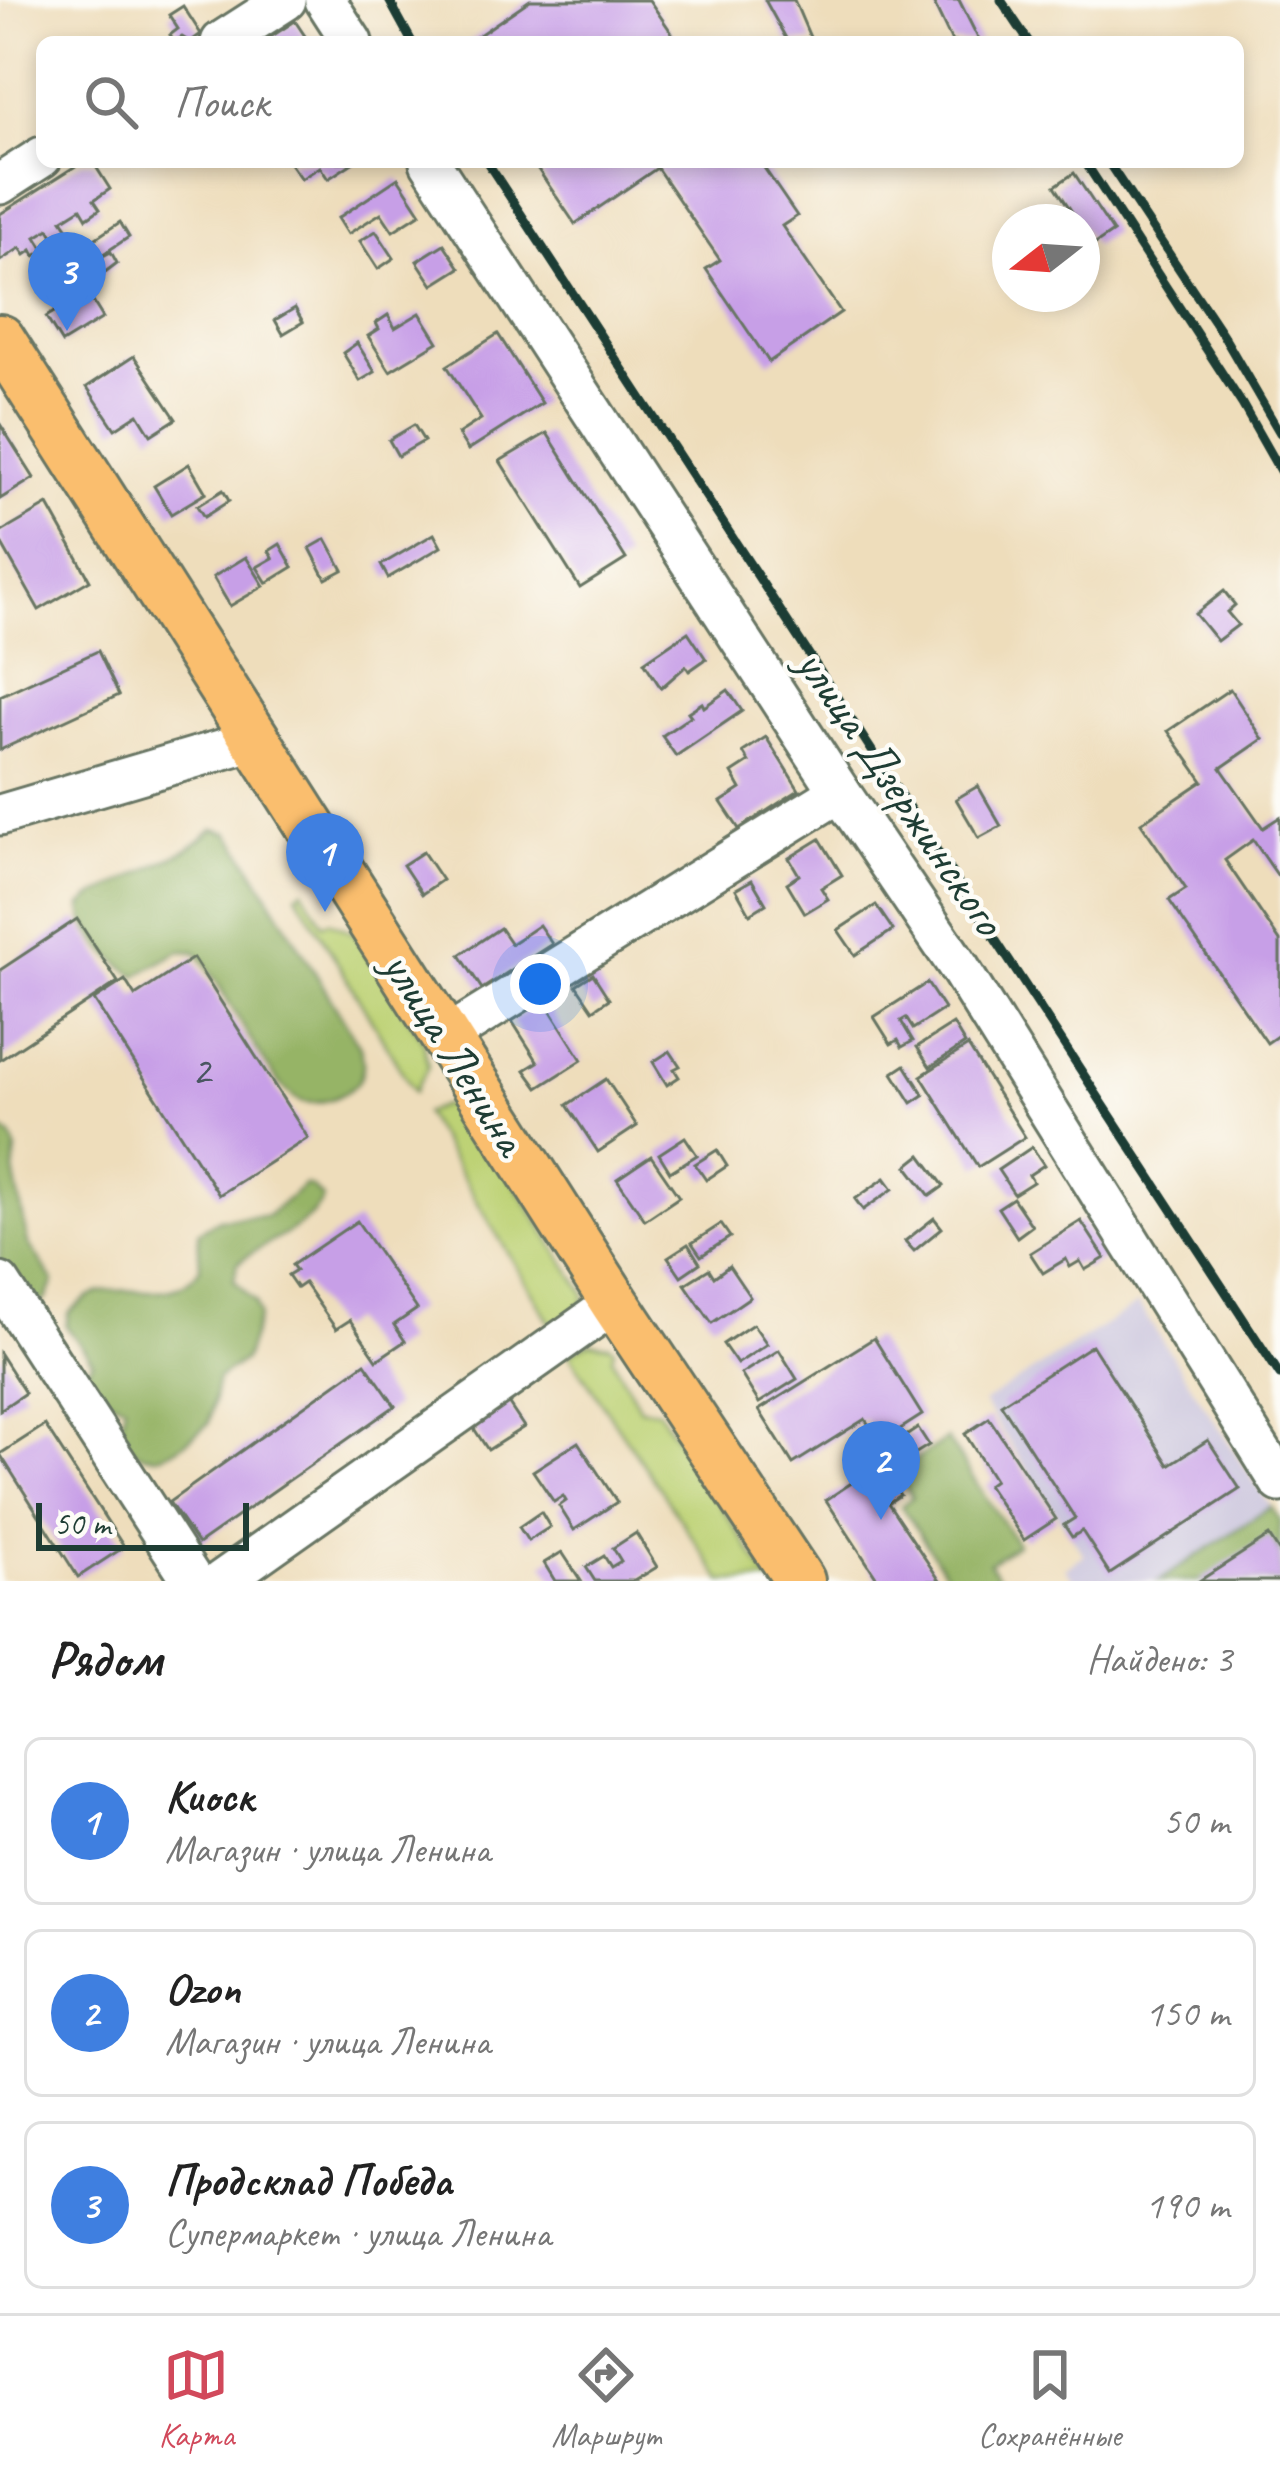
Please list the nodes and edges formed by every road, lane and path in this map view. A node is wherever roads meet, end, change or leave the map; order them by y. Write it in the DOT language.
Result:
graph roads {
  1 [pos="286,0"];
  2 [pos="325,0"];
  3 [pos="230,36"];
  4 [pos="348,36"];
  5 [pos="36,161"];
  6 [pos="434,168"];
  7 [pos="0,184"];
  8 [pos="0,338"];
  9 [pos="258,740"];
  10 [pos="840,792"];
  11 [pos="0,815"];
  12 [pos="446,1037"];
  13 [pos="0,1283"];
  14 [pos="615,1304"];
  15 [pos="1280,1482"];
  16 [pos="193,1581"];
  17 [pos="221,1581"];
  18 [pos="800,1581"];
  1 -- 3 [label="street"];
  2 -- 4 [label="street"];
  5 -- 7 [label="street"];
  6 -- 10 [label="street, улица Дзержинского"];
  8 -- 9 [label="main road, улица Ленина"];
  9 -- 11 [label="street"];
  9 -- 12 [label="main road, улица Ленина"];
  10 -- 12 [label="street"];
  10 -- 15 [label="street, улица Дзержинского"];
  12 -- 14 [label="main road, улица Ленина"];
  13 -- 16 [label="street"];
  14 -- 17 [label="street"];
  14 -- 18 [label="main road, улица Ленина"];
}
